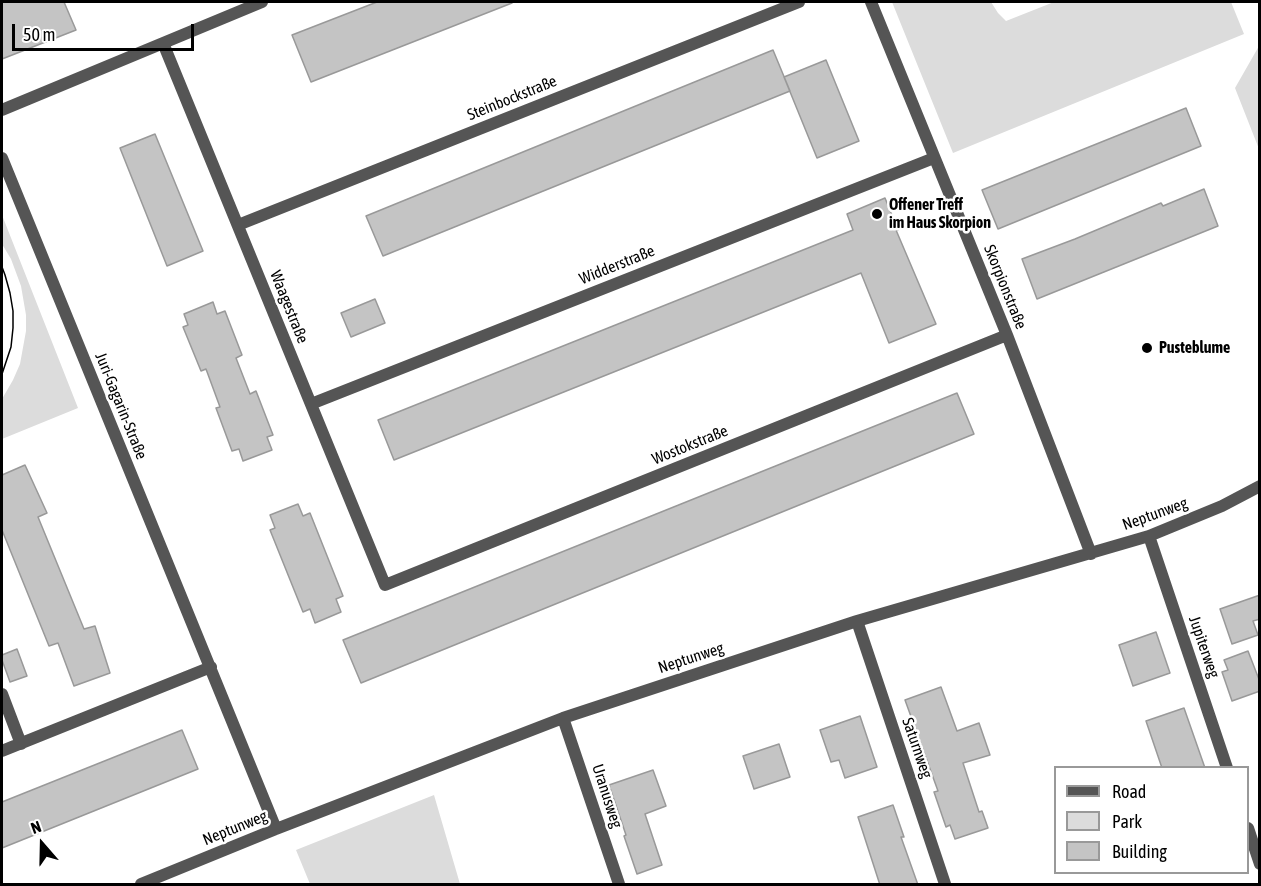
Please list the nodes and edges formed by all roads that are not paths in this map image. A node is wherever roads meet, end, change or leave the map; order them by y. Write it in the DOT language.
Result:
graph roads {
  1 [pos="262,2"];
  2 [pos="799,2"];
  3 [pos="871,2"];
  4 [pos="163,43"];
  5 [pos="2,111"];
  6 [pos="2,158"];
  7 [pos="934,158"];
  8 [pos="238,225"];
  9 [pos="1007,335"];
  10 [pos="311,404"];
  11 [pos="1260,486"];
  12 [pos="1149,536"];
  13 [pos="1091,554"];
  14 [pos="385,585"];
  15 [pos="857,621"];
  16 [pos="211,667"];
  17 [pos="2,694"];
  18 [pos="563,718"];
  19 [pos="21,744"];
  20 [pos="2,751"];
  21 [pos="1226,766"];
  22 [pos="276,829"];
  23 [pos="1249,831"];
  24 [pos="1260,864"];
  25 [pos="141,885"];
  26 [pos="619,885"];
  27 [pos="945,885"];
  1 -- 4 [label="street"];
  2 -- 8 [label="street, Steinbockstraße"];
  3 -- 7 [label="street, Skorpionstraße"];
  4 -- 5 [label="street"];
  4 -- 8 [label="street, Waagestraße"];
  6 -- 16 [label="street, Juri-Gagarin-Straße"];
  7 -- 9 [label="street, Skorpionstraße"];
  7 -- 10 [label="street, Widderstraße"];
  8 -- 10 [label="street, Waagestraße"];
  9 -- 13 [label="street, Skorpionstraße"];
  9 -- 14 [label="street, Wostokstraße"];
  10 -- 14 [label="street, Waagestraße"];
  11 -- 12 [label="street, Neptunweg"];
  12 -- 13 [label="street, Neptunweg"];
  12 -- 21 [label="street, Jupiterweg"];
  13 -- 15 [label="street, Neptunweg"];
  15 -- 18 [label="street, Neptunweg"];
  15 -- 27 [label="street, Saturnweg"];
  16 -- 19 [label="street"];
  16 -- 22 [label="street, Juri-Gagarin-Straße"];
  17 -- 19 [label="street"];
  18 -- 22 [label="street, Neptunweg"];
  18 -- 26 [label="street, Uranusweg"];
  19 -- 20 [label="street"];
  22 -- 25 [label="street, Neptunweg"];
  23 -- 24 [label="street"];
}
